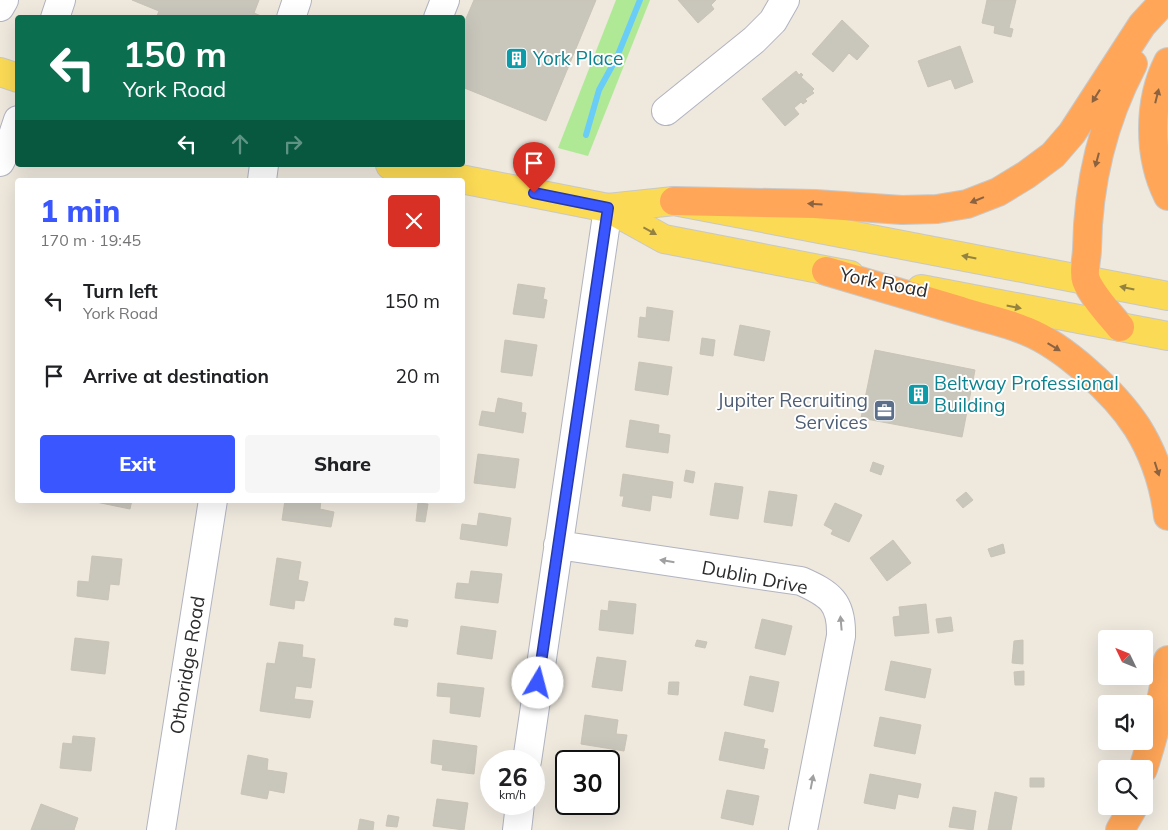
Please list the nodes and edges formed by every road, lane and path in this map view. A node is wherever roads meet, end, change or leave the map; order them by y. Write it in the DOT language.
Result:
graph roads {
  1 [pos="4,0"];
  2 [pos="62,0"];
  3 [pos="297,0"];
  4 [pos="445,0"];
  5 [pos="785,0"];
  6 [pos="1165,0"];
  7 [pos="1168,5"];
  8 [pos="0,7"];
  9 [pos="56,15"];
  10 [pos="292,15"];
  11 [pos="439,15"];
  12 [pos="1168,62"];
  13 [pos="0,72"];
  14 [pos="15,77"];
  15 [pos="15,103"];
  16 [pos="666,111"];
  17 [pos="0,123"];
  18 [pos="15,129"];
  19 [pos="0,162"];
  20 [pos="409,167"];
  21 [pos="462,178"];
  22 [pos="465,179"];
  23 [pos="1168,196"];
  24 [pos="674,201"];
  25 [pos="608,208"];
  26 [pos="826,271"];
  27 [pos="1086,279"];
  28 [pos="1168,296"];
  29 [pos="1120,327"];
  30 [pos="1168,336"];
  31 [pos="213,503"];
  32 [pos="1168,516"];
  33 [pos="558,545"];
  34 [pos="1168,660"];
  35 [pos="529,750"];
  36 [pos="1168,751"];
  37 [pos="1146,760"];
  38 [pos="1153,776"];
  39 [pos="519,815"];
  40 [pos="161,830"];
  41 [pos="517,830"];
  42 [pos="803,830"];
  1 -- 8 [label="street"];
  2 -- 9 [label="street"];
  3 -- 10 [label="street"];
  4 -- 11 [label="street"];
  5 -- 16 [label="street"];
  6 -- 24 [label="highway, one-way"];
  7 -- 27 [label="highway, one-way"];
  23 -- 12 [label="highway, one-way"];
  13 -- 14 [label="main road"];
  15 -- 17 [label="street"];
  18 -- 19 [label="street"];
  20 -- 21 [label="main road, York Road"];
  22 -- 25 [label="main road, York Road"];
  24 -- 25 [label="main road, York Road"];
  27 -- 24 [label="main road, York Road, one-way"];
  25 -- 26 [label="main road, York Road, one-way"];
  25 -- 33 [label="street"];
  26 -- 29 [label="main road, York Road, one-way"];
  26 -- 32 [label="highway, one-way"];
  28 -- 27 [label="main road, York Road, one-way"];
  27 -- 29 [label="highway"];
  29 -- 30 [label="main road, York Road"];
  31 -- 40 [label="street, Othoridge Road"];
  33 -- 35 [label="street"];
  42 -- 33 [label="street, Dublin Drive, one-way"];
  34 -- 37 [label="highway"];
  36 -- 38 [label="highway"];
  39 -- 41 [label="street"];
}
